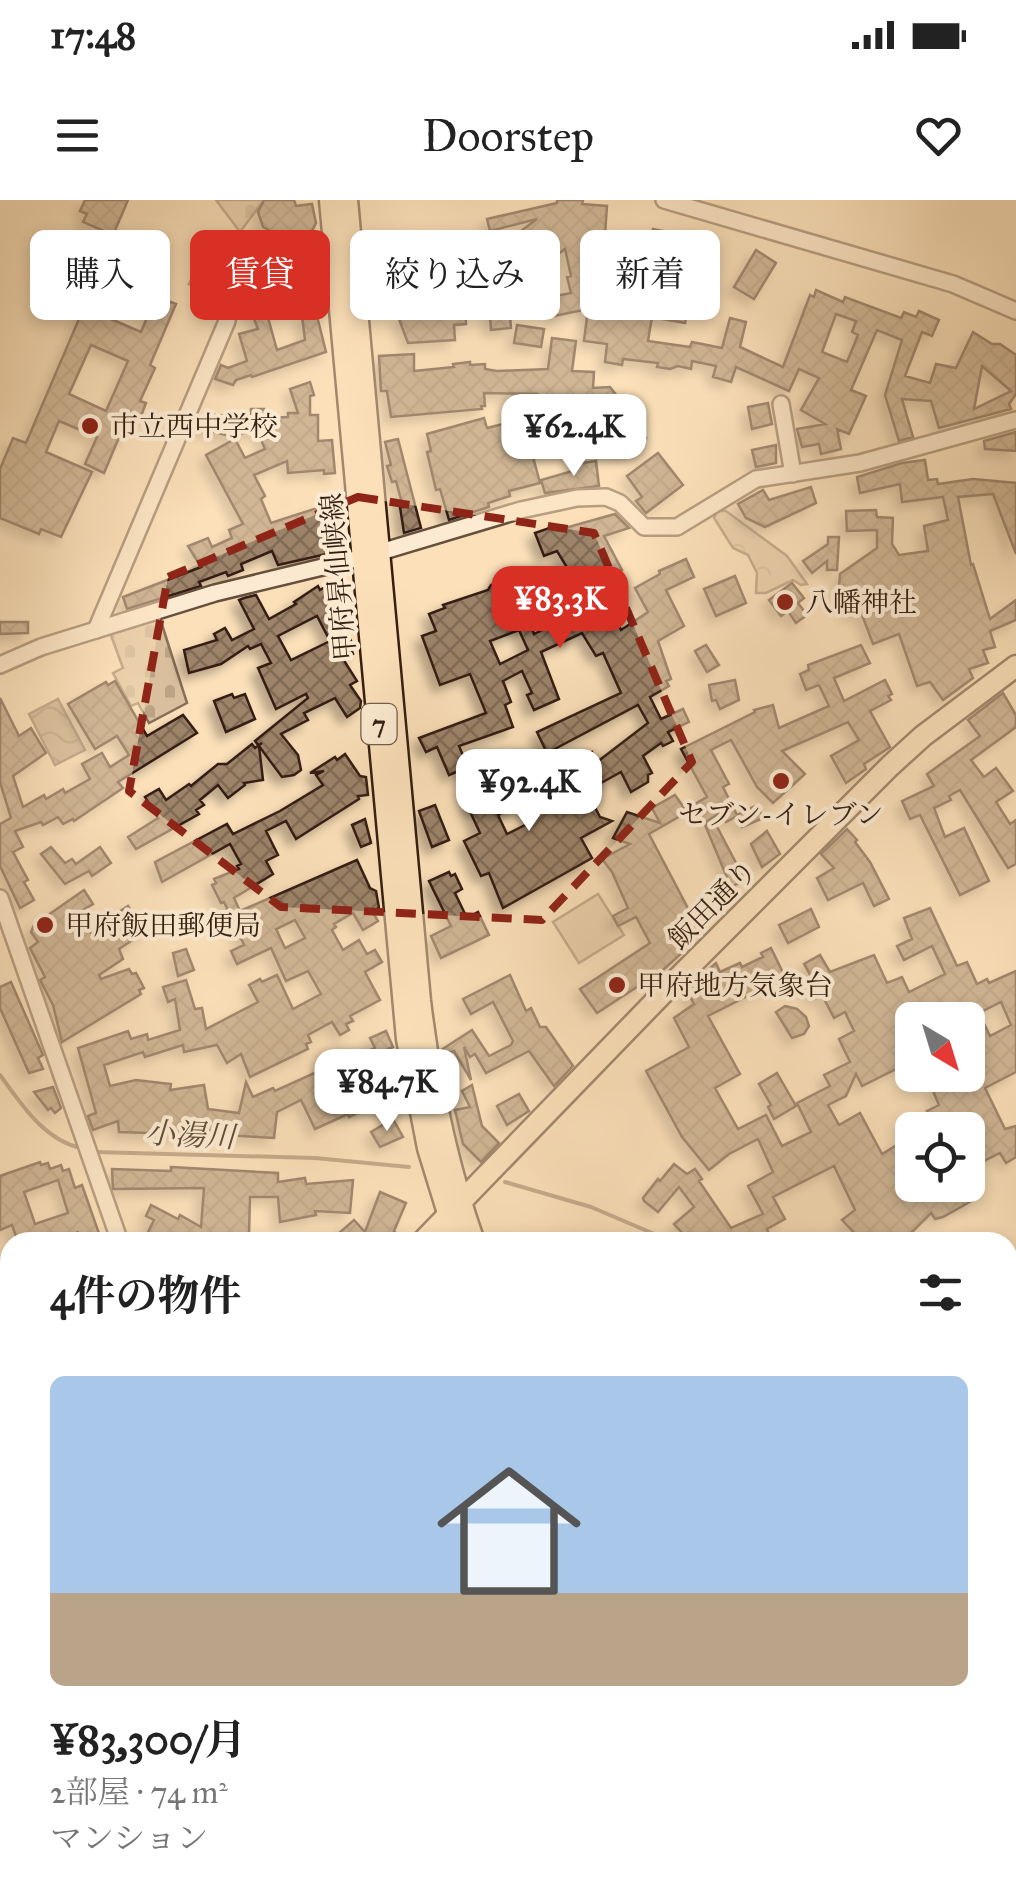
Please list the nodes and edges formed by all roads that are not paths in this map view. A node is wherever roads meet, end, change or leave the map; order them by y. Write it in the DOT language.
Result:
graph roads {
  1 [pos="330,200"];
  2 [pos="347,200"];
  3 [pos="664,200"];
  4 [pos="1016,311"];
  5 [pos="227,321"];
  6 [pos="781,404"];
  7 [pos="1016,420"];
  8 [pos="793,474"];
  9 [pos="371,554"];
  10 [pos="96,630"];
  11 [pos="0,665"];
  12 [pos="1016,666"];
  13 [pos="0,898"];
  14 [pos="455,1210"];
  15 [pos="117,1232"];
  16 [pos="432,1232"];
  17 [pos="456,1232"];
  18 [pos="468,1232"];
  1 -- 9 [label="main road, 甲府昇仙峡線 / 7"];
  2 -- 9 [label="main road, 甲府昇仙峡線 / 7"];
  3 -- 4 [label="street"];
  5 -- 10 [label="street"];
  6 -- 8 [label="street"];
  7 -- 8 [label="street"];
  8 -- 9 [label="street"];
  9 -- 10 [label="street"];
  9 -- 14 [label="main road, 甲府昇仙峡線 / 7"];
  10 -- 11 [label="street"];
  12 -- 14 [label="main road, 飯田通り"];
  13 -- 15 [label="street"];
  14 -- 16 [label="main road, 飯田通り"];
  14 -- 17 [label="main road, 甲府昇仙峡線 / 7"];
  14 -- 18 [label="main road, 甲府昇仙峡線 / 7"];
}
